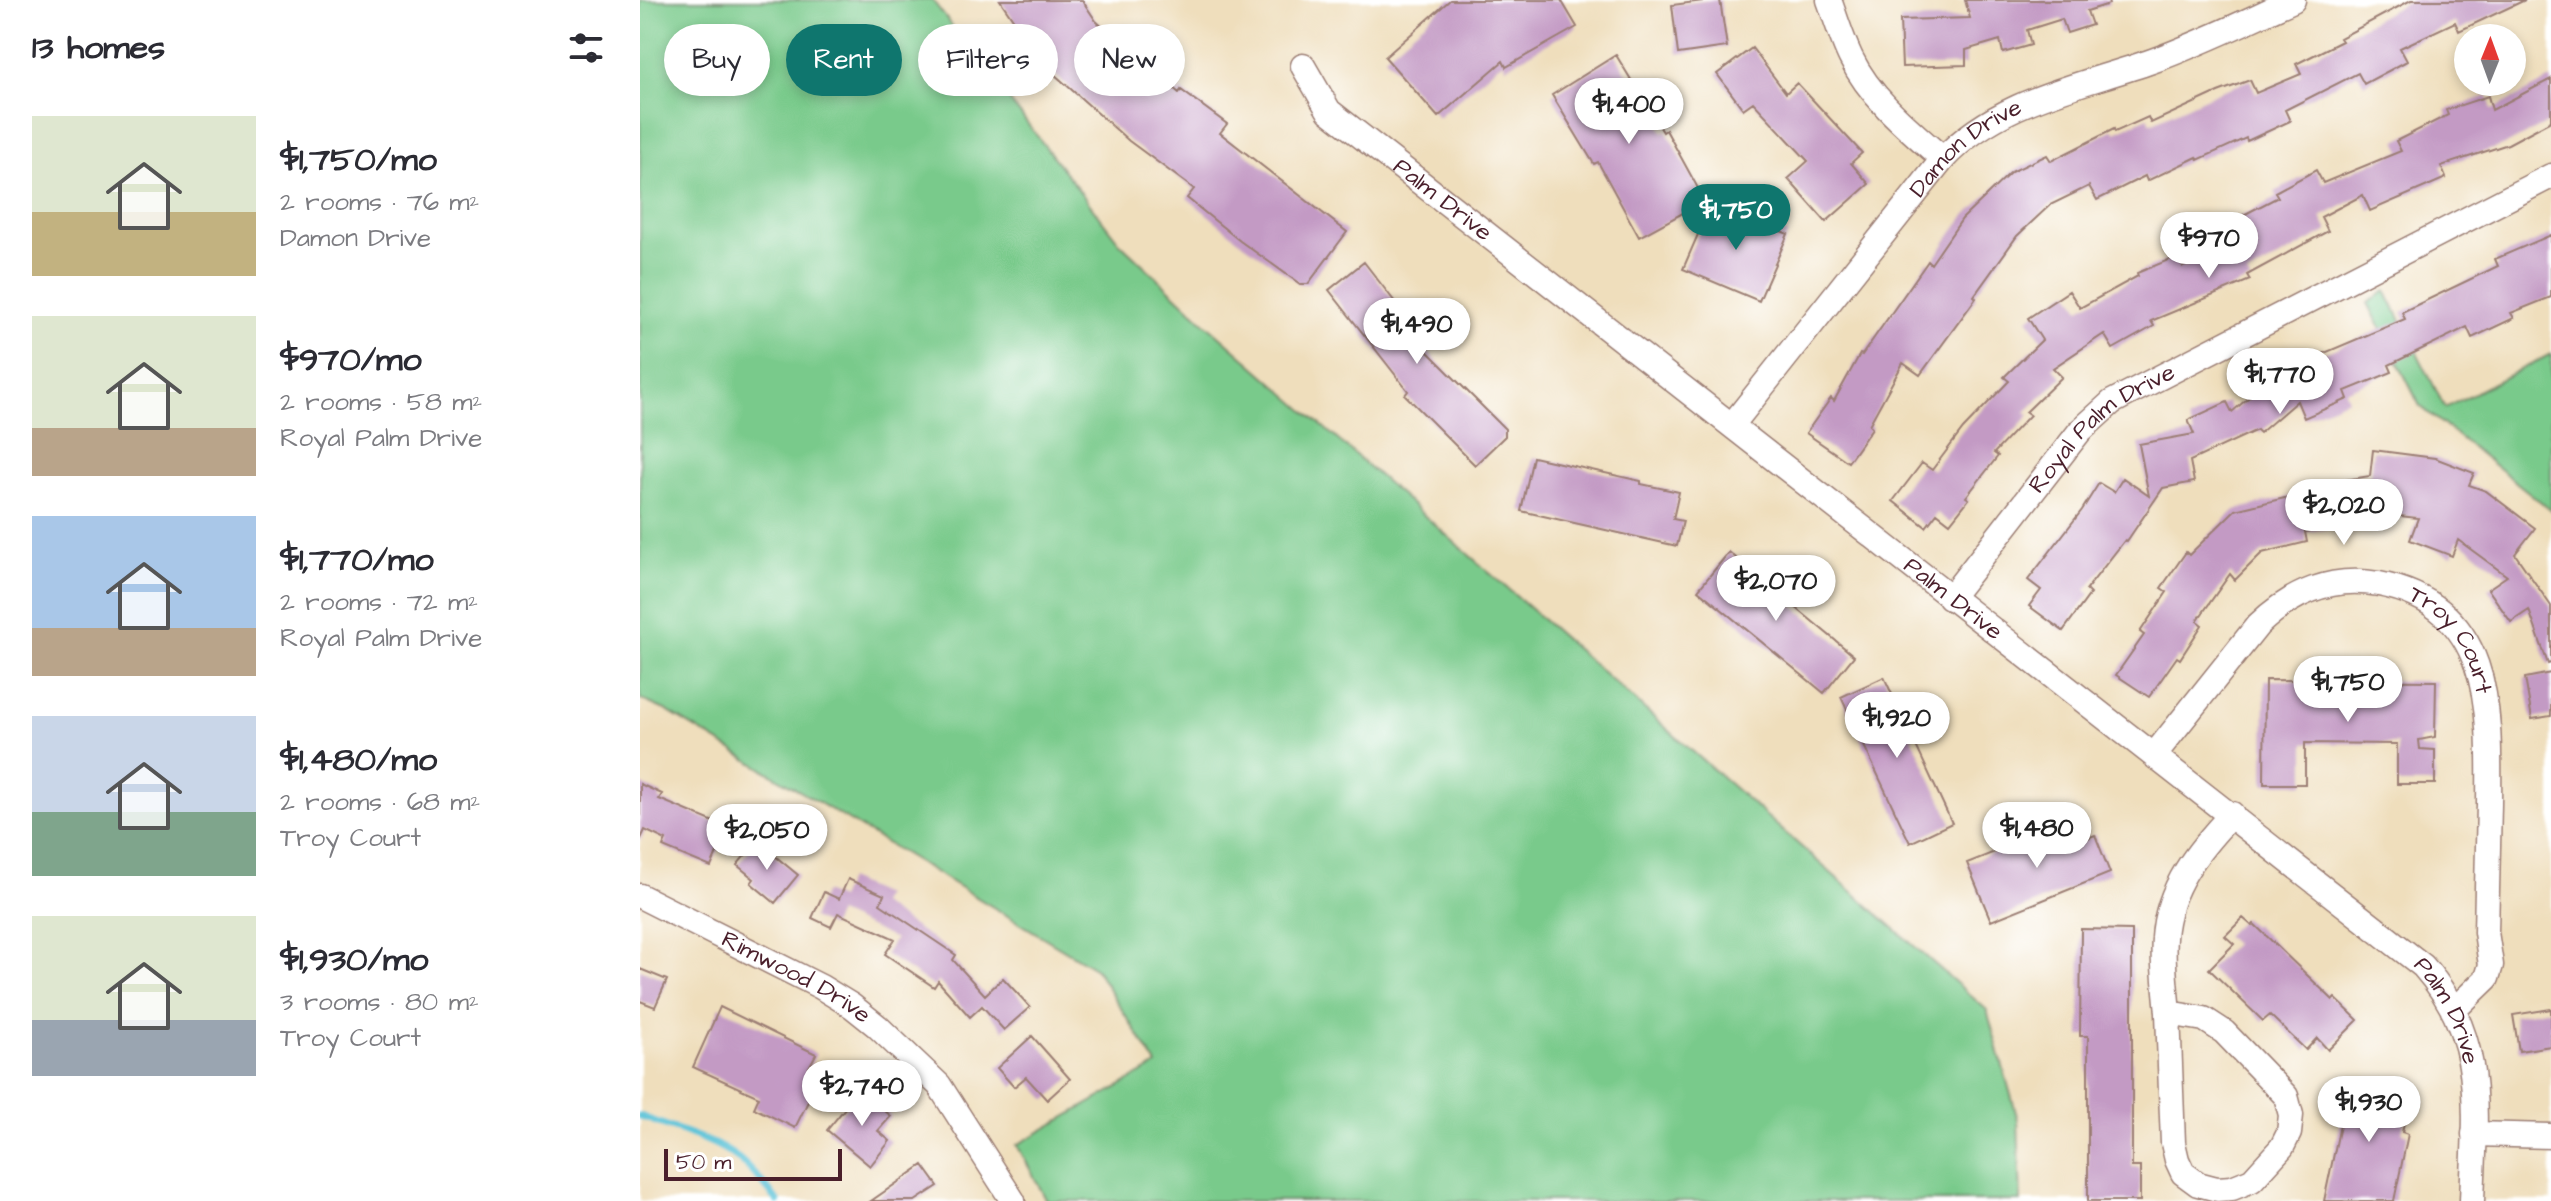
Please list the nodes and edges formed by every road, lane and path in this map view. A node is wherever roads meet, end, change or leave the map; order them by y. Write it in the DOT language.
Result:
graph roads {
  1 [pos="1829,0"];
  2 [pos="2293,0"];
  3 [pos="2245,10"];
  4 [pos="1303,66"];
  5 [pos="1943,159"];
  6 [pos="2551,176"];
  7 [pos="1732,425"];
  8 [pos="1950,598"];
  9 [pos="2155,754"];
  10 [pos="2232,814"];
  11 [pos="640,896"];
  12 [pos="2454,1010"];
  13 [pos="2168,1013"];
  14 [pos="2474,1134"];
  15 [pos="2551,1136"];
  16 [pos="1013,1201"];
  17 [pos="2472,1201"];
  1 -- 5 [label="street"];
  2 -- 3 [label="street, Damon Drive"];
  3 -- 5 [label="street, Damon Drive"];
  4 -- 7 [label="street, Palm Drive"];
  5 -- 7 [label="street, Damon Drive"];
  6 -- 8 [label="street, Royal Palm Drive"];
  7 -- 8 [label="street, Palm Drive"];
  8 -- 9 [label="street, Palm Drive"];
  9 -- 10 [label="street, Palm Drive"];
  9 -- 12 [label="street, Troy Court"];
  10 -- 12 [label="street, Palm Drive"];
  10 -- 13 [label="street"];
  11 -- 16 [label="street, Rimwood Drive"];
  12 -- 14 [label="street, Palm Drive"];
  13 -- 13 [label="street"];
  14 -- 15 [label="street"];
  14 -- 17 [label="street, Palm Drive"];
}
